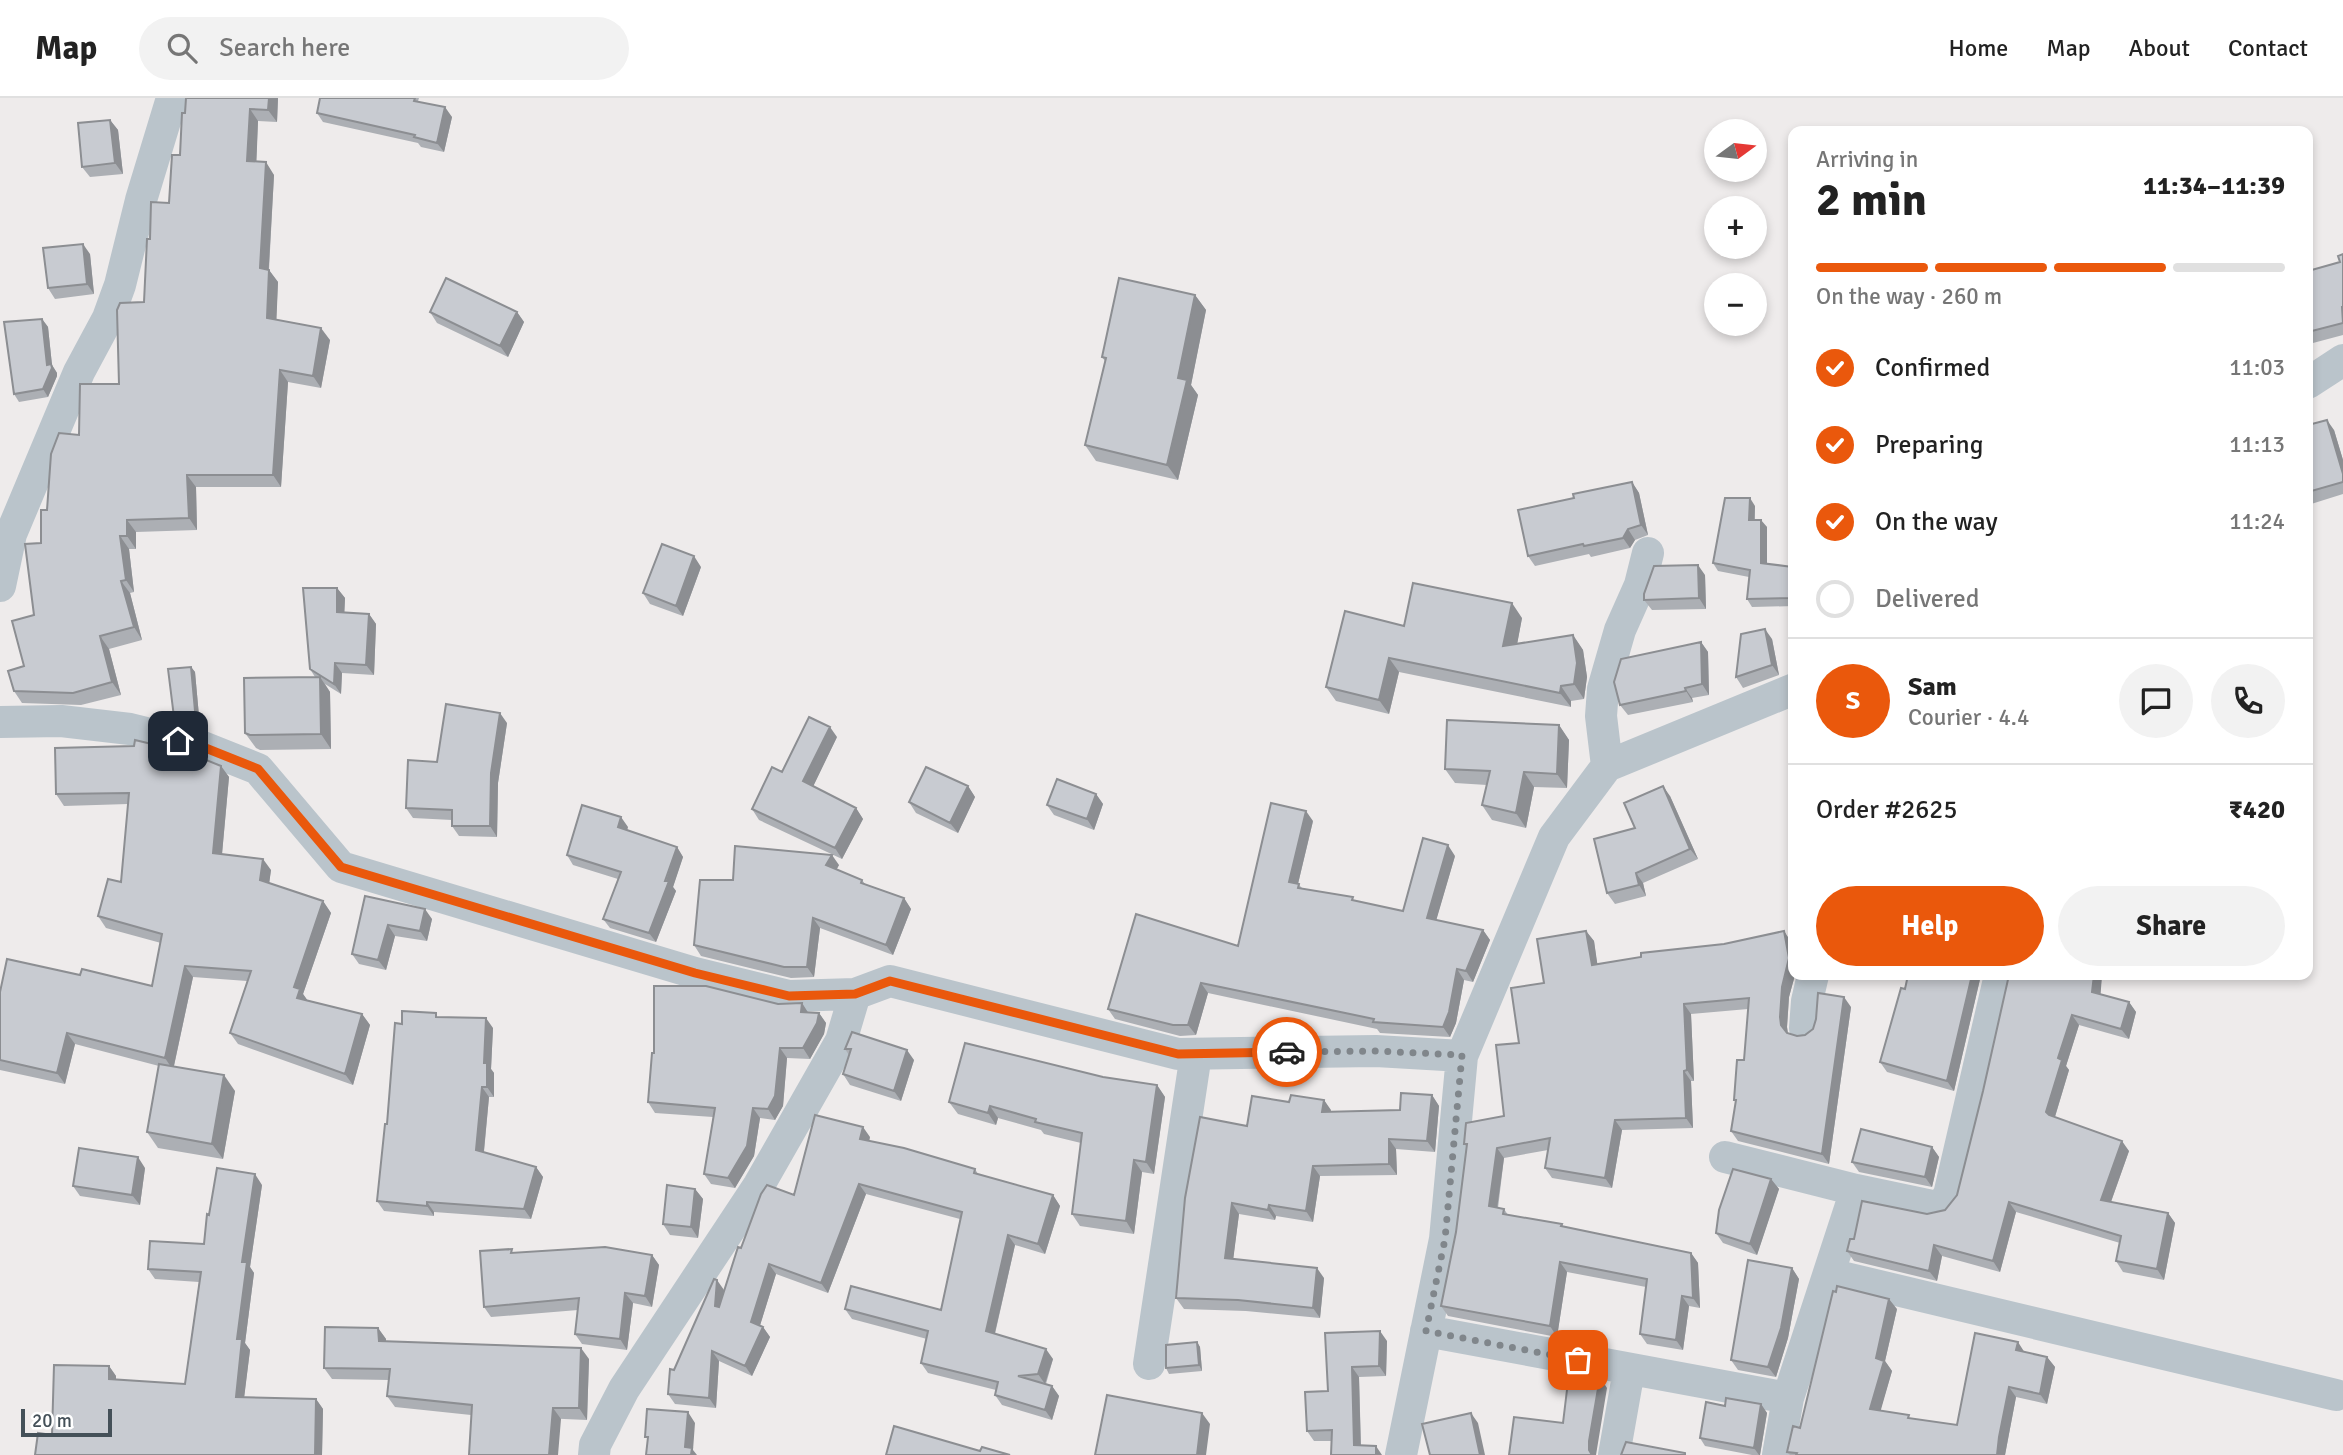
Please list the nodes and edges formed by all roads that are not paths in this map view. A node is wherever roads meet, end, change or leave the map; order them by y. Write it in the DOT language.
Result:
graph roads {
  1 [pos="172,98"];
  2 [pos="2343,360"];
  3 [pos="2313,380"];
  4 [pos="1648,553"];
  5 [pos="0,586"];
  6 [pos="1788,691"];
  7 [pos="0,722"];
  8 [pos="1607,766"];
  9 [pos="1812,980"];
  10 [pos="1999,980"];
  11 [pos="855,994"];
  12 [pos="1805,1028"];
  13 [pos="1196,1054"];
  14 [pos="1462,1055"];
  15 [pos="1725,1157"];
  16 [pos="1856,1190"];
  17 [pos="1829,1274"];
  18 [pos="1426,1331"];
  19 [pos="1149,1364"];
  20 [pos="1629,1370"];
  21 [pos="2336,1395"];
  22 [pos="1788,1398"];
  23 [pos="594,1455"];
  24 [pos="1401,1455"];
  25 [pos="1614,1455"];
  26 [pos="1778,1455"];
  1 -- 5 [label="street"];
  2 -- 3 [label="street"];
  4 -- 8 [label="street"];
  6 -- 8 [label="street"];
  7 -- 11 [label="street"];
  8 -- 14 [label="street"];
  9 -- 12 [label="street"];
  10 -- 16 [label="street"];
  11 -- 13 [label="street"];
  11 -- 23 [label="street"];
  13 -- 14 [label="street"];
  13 -- 19 [label="street"];
  14 -- 18 [label="street"];
  15 -- 16 [label="street"];
  16 -- 17 [label="street"];
  17 -- 21 [label="street"];
  17 -- 22 [label="street"];
  18 -- 20 [label="street"];
  18 -- 24 [label="street"];
  20 -- 22 [label="street"];
  20 -- 25 [label="street"];
  22 -- 26 [label="street"];
}
